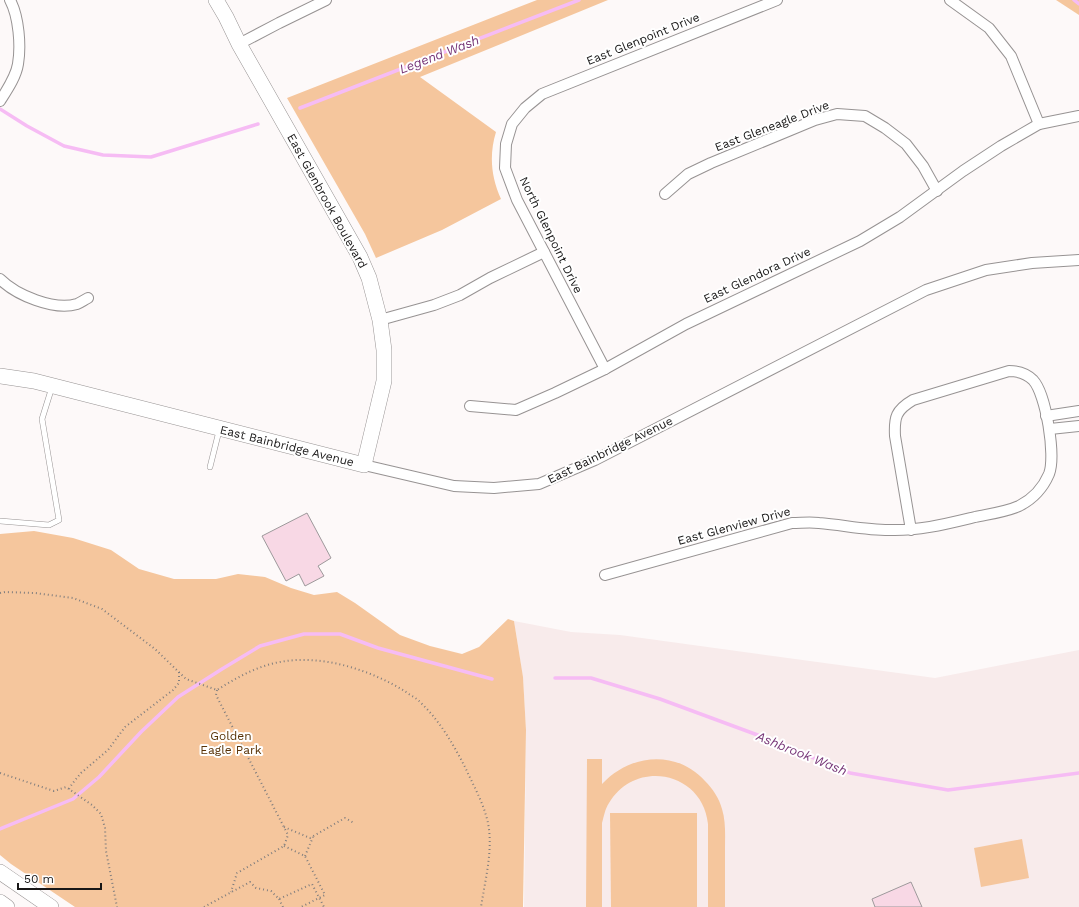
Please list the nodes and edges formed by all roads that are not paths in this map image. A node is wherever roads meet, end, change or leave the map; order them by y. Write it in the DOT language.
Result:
graph roads {
  1 [pos="10,0"];
  2 [pos="216,0"];
  3 [pos="326,0"];
  4 [pos="777,0"];
  5 [pos="950,0"];
  6 [pos="239,44"];
  7 [pos="542,94"];
  8 [pos="0,101"];
  9 [pos="1079,116"];
  10 [pos="1039,124"];
  11 [pos="937,191"];
  12 [pos="665,194"];
  13 [pos="544,252"];
  14 [pos="1079,260"];
  15 [pos="0,278"];
  16 [pos="88,298"];
  17 [pos="380,320"];
  18 [pos="605,369"];
  19 [pos="0,376"];
  20 [pos="53,386"];
  21 [pos="470,406"];
  22 [pos="1079,411"];
  23 [pos="1046,416"];
  24 [pos="1079,426"];
  25 [pos="219,428"];
  26 [pos="1050,429"];
  27 [pos="364,465"];
  28 [pos="210,466"];
  29 [pos="0,521"];
  30 [pos="911,530"];
  31 [pos="605,575"];
  32 [pos="0,872"];
  33 [pos="0,902"];
  34 [pos="7,907"];
  35 [pos="51,907"];
  1 -- 8 [label="street"];
  2 -- 6 [label="street, East Glenbrook Boulevard"];
  3 -- 6 [label="street"];
  4 -- 7 [label="street, East Glenpoint Drive"];
  5 -- 10 [label="street"];
  6 -- 17 [label="street, East Glenbrook Boulevard"];
  7 -- 13 [label="street, North Glenpoint Drive"];
  9 -- 10 [label="street"];
  10 -- 11 [label="street, East Glendora Drive"];
  11 -- 12 [label="street, East Gleneagle Drive"];
  11 -- 18 [label="street, East Glendora Drive"];
  13 -- 17 [label="street"];
  13 -- 18 [label="street, North Glenpoint Drive"];
  14 -- 27 [label="street, East Bainbridge Avenue"];
  15 -- 16 [label="street"];
  17 -- 27 [label="street, East Glenbrook Boulevard"];
  18 -- 21 [label="street, East Glendora Drive"];
  19 -- 20 [label="street, East Bainbridge Avenue"];
  20 -- 25 [label="street, East Bainbridge Avenue"];
  20 -- 29 [label="lane"];
  22 -- 23 [label="street"];
  23 -- 26 [label="street, East Glenview Drive"];
  23 -- 30 [label="street, East Glenview Drive"];
  24 -- 26 [label="street"];
  25 -- 27 [label="street, East Bainbridge Avenue"];
  25 -- 28 [label="lane"];
  26 -- 30 [label="street, East Glenview Drive"];
  30 -- 31 [label="street, East Glenview Drive"];
  32 -- 35 [label="street"];
  33 -- 34 [label="street"];
}
